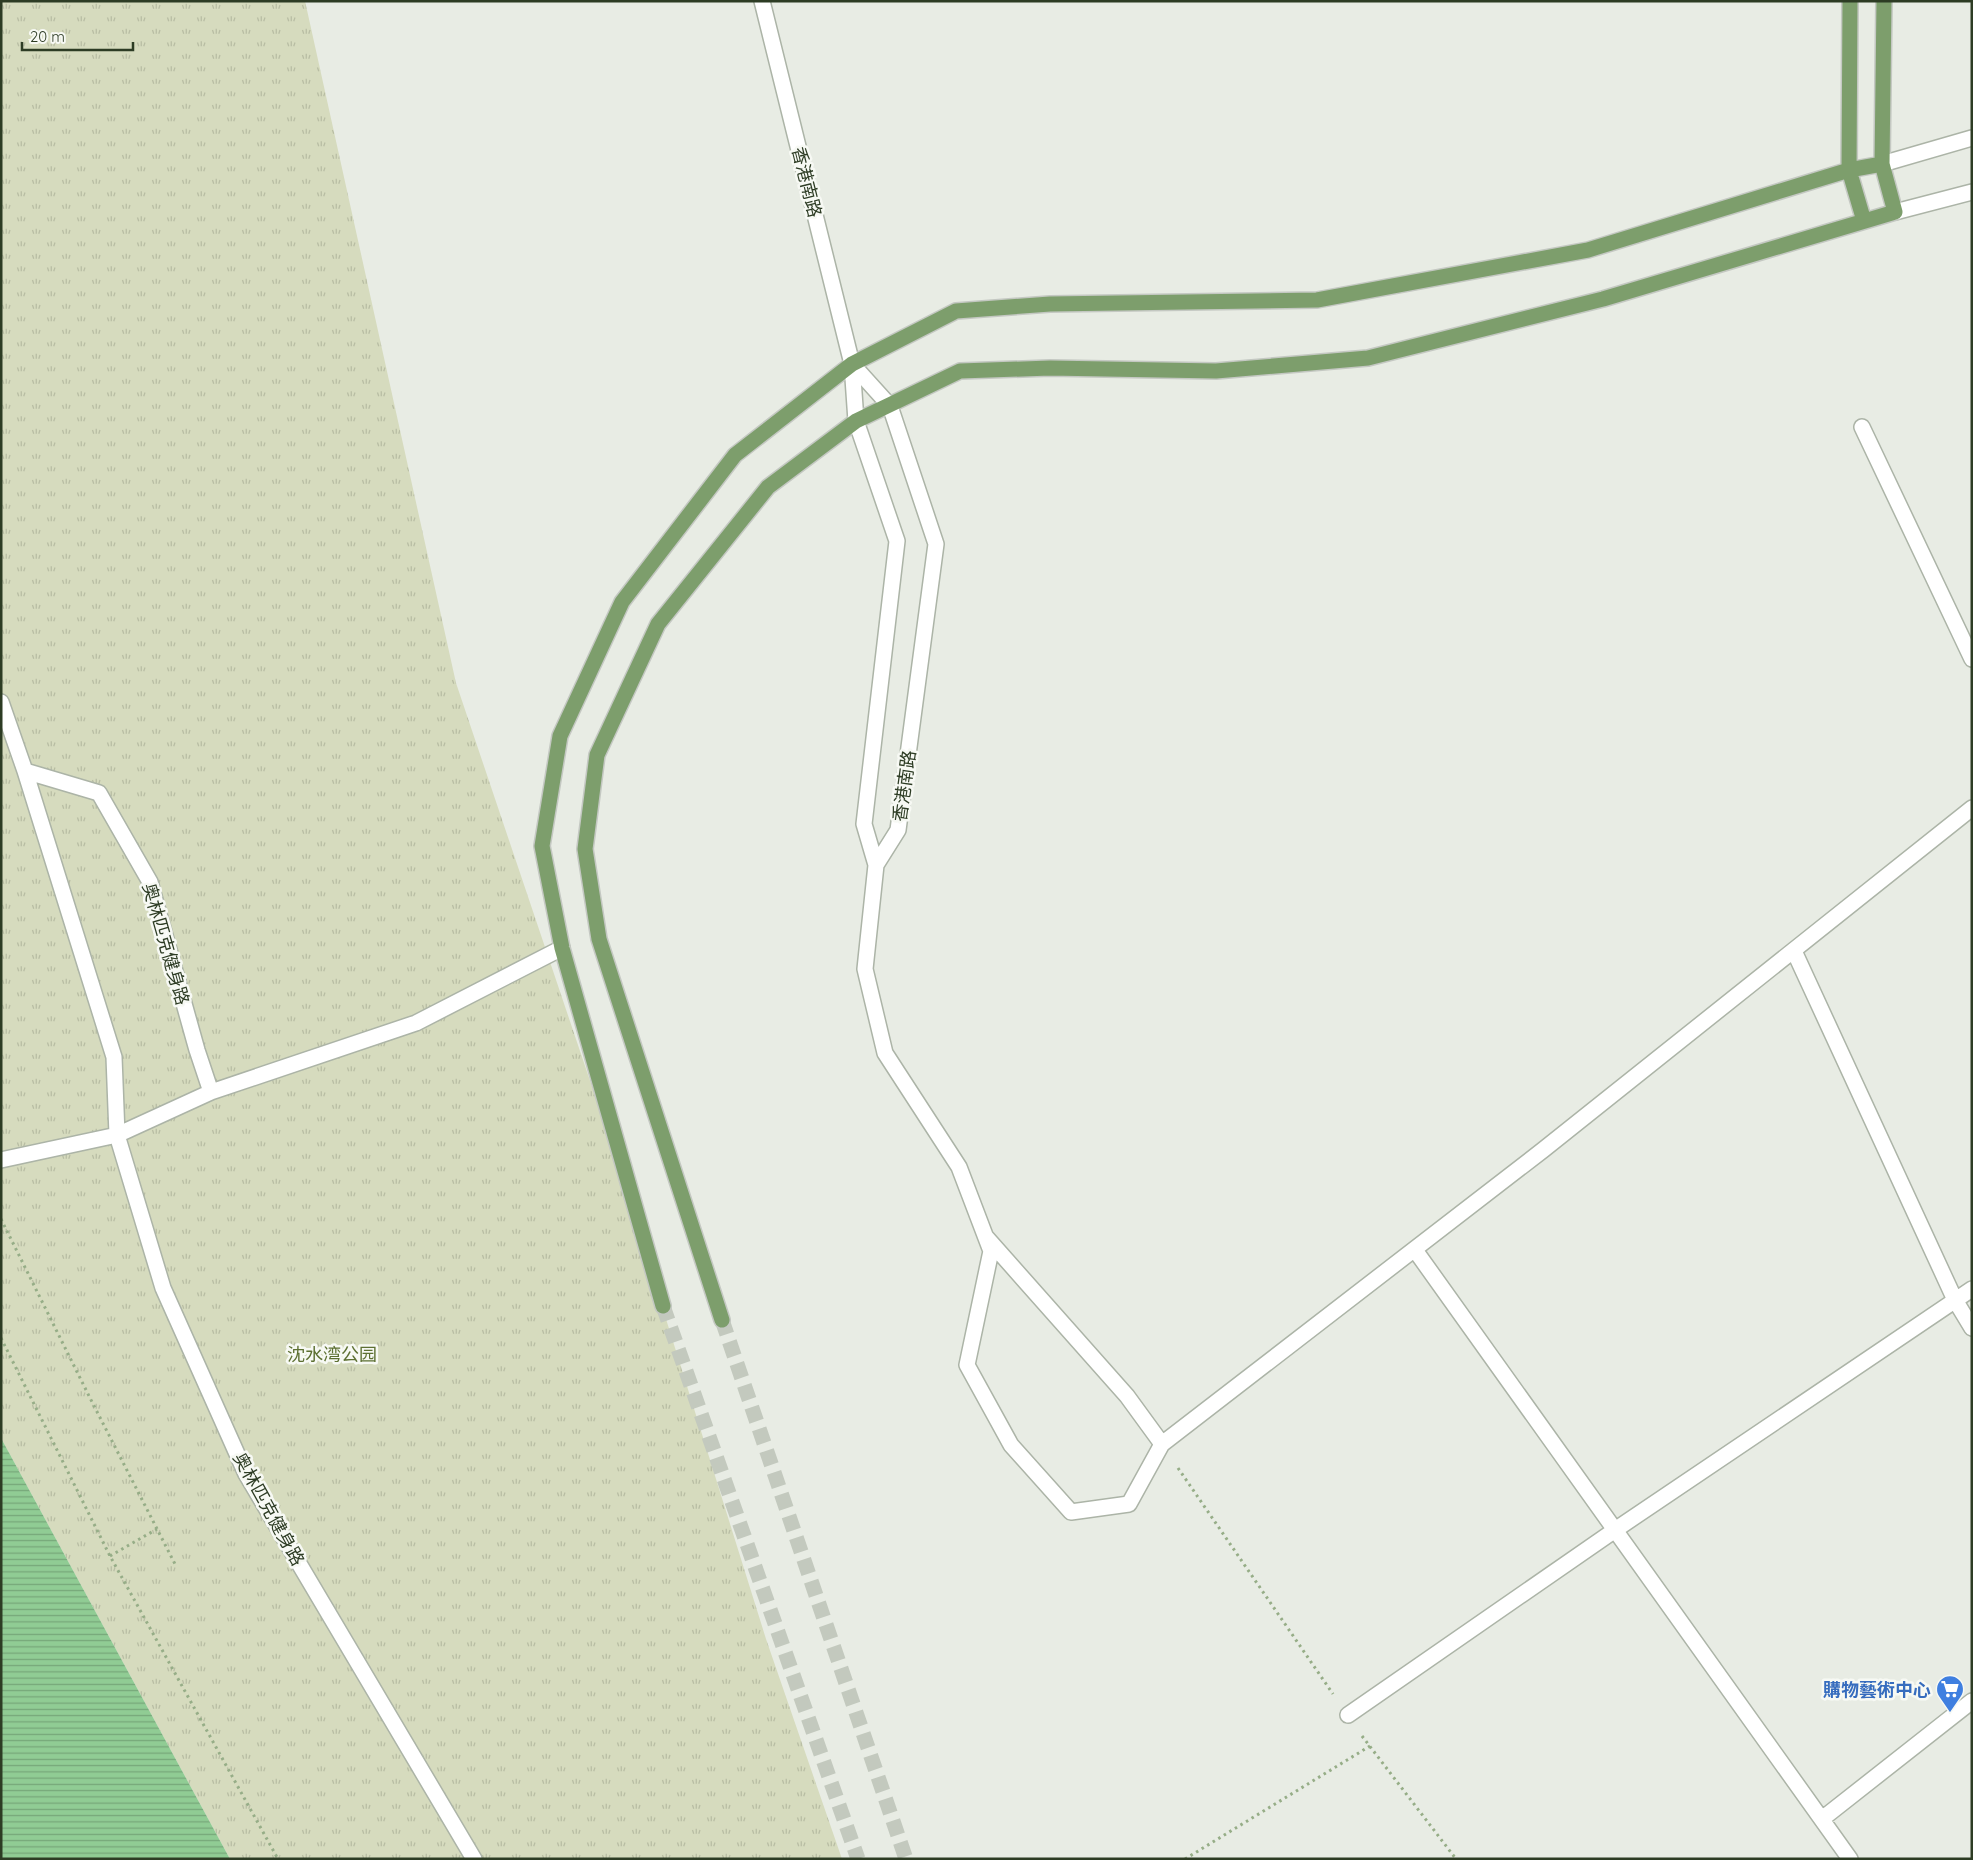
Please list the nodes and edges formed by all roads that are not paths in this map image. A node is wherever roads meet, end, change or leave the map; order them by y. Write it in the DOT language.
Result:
graph roads {
  1 [pos="762,1"];
  2 [pos="1850,1"];
  3 [pos="1884,1"];
  4 [pos="1972,138"];
  5 [pos="1882,164"];
  6 [pos="1849,170"];
  7 [pos="1972,192"];
  8 [pos="1895,212"];
  9 [pos="1864,221"];
  10 [pos="852,364"];
  11 [pos="890,406"];
  12 [pos="856,421"];
  13 [pos="1862,428"];
  14 [pos="1972,659"];
  15 [pos="1,702"];
  16 [pos="25,771"];
  17 [pos="1972,808"];
  18 [pos="876,865"];
  19 [pos="562,948"];
  20 [pos="1794,950"];
  21 [pos="211,1092"];
  22 [pos="117,1136"];
  23 [pos="1,1160"];
  24 [pos="986,1237"];
  25 [pos="1415,1250"];
  26 [pos="1972,1289"];
  27 [pos="1955,1300"];
  28 [pos="663,1306"];
  29 [pos="722,1320"];
  30 [pos="1972,1328"];
  31 [pos="1162,1444"];
  32 [pos="1615,1530"];
  33 [pos="1972,1700"];
  34 [pos="1348,1715"];
  35 [pos="1822,1820"];
  36 [pos="474,1859"];
  37 [pos="1850,1859"];
  1 -- 10 [label="street, 香港南路"];
  2 -- 6 [label="main road"];
  3 -- 5 [label="main road"];
  4 -- 5 [label="street"];
  5 -- 6 [label="main road"];
  5 -- 8 [label="main road"];
  6 -- 9 [label="main road"];
  6 -- 10 [label="main road"];
  7 -- 8 [label="street"];
  8 -- 9 [label="main road"];
  9 -- 11 [label="main road"];
  10 -- 11 [label="street, 香港南路"];
  10 -- 12 [label="street, 香港南路"];
  10 -- 19 [label="main road"];
  11 -- 12 [label="main road"];
  11 -- 18 [label="street, 香港南路"];
  12 -- 18 [label="street, 香港南路"];
  12 -- 29 [label="main road"];
  13 -- 14 [label="street"];
  15 -- 16 [label="street, 奥林匹克健身路"];
  16 -- 21 [label="street, 奥林匹克健身路"];
  16 -- 22 [label="street, 奥林匹克健身路"];
  17 -- 20 [label="street"];
  18 -- 24 [label="street"];
  19 -- 21 [label="street"];
  19 -- 28 [label="main road"];
  20 -- 25 [label="street"];
  20 -- 27 [label="street"];
  21 -- 22 [label="street"];
  22 -- 23 [label="street"];
  22 -- 36 [label="street, 奥林匹克健身路"];
  24 -- 31 [label="street"];
  24 -- 31 [label="street"];
  25 -- 31 [label="street"];
  25 -- 32 [label="street"];
  26 -- 27 [label="street"];
  27 -- 30 [label="street"];
  27 -- 32 [label="street"];
  32 -- 34 [label="street"];
  32 -- 35 [label="street"];
  33 -- 35 [label="street"];
  35 -- 37 [label="street"];
}
